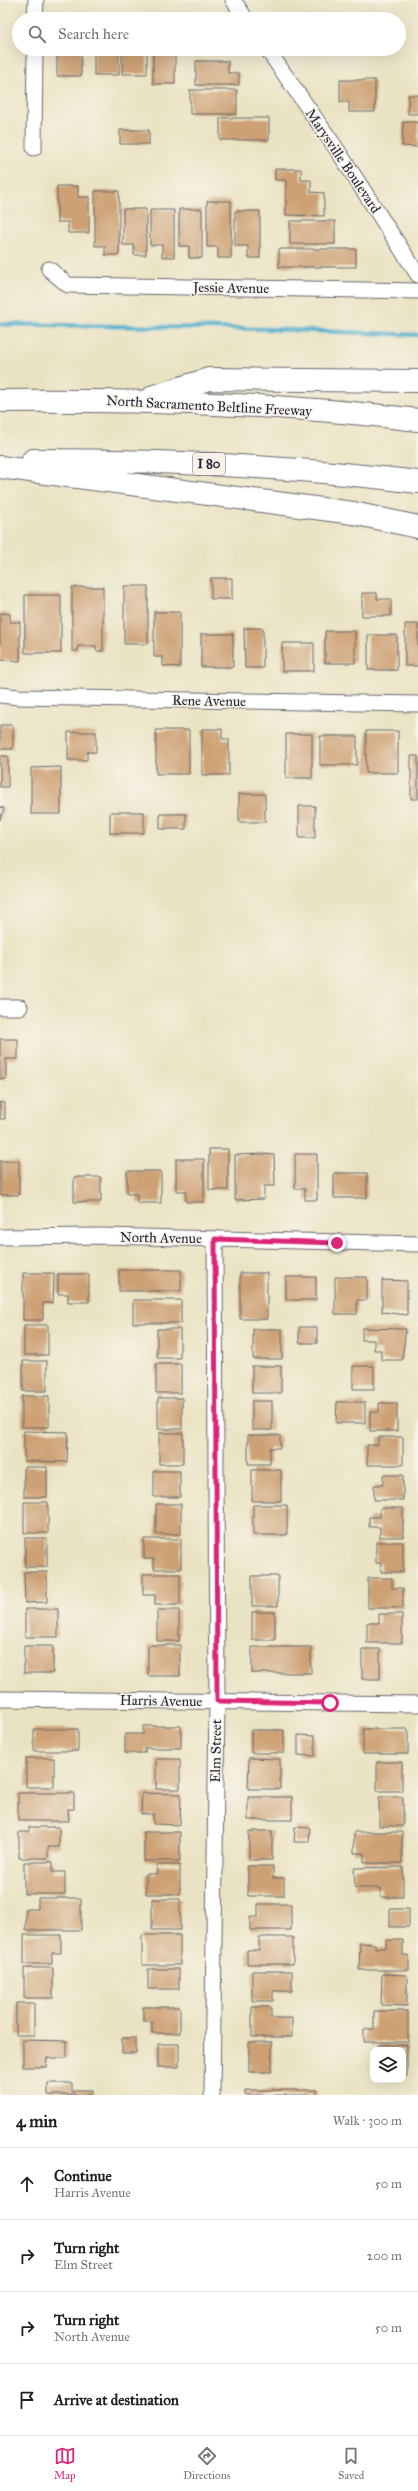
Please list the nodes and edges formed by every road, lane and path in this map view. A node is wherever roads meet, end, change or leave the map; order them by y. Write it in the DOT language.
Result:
graph roads {
  1 [pos="36,0"];
  2 [pos="233,0"];
  3 [pos="35,12"];
  4 [pos="241,12"];
  5 [pos="35,56"];
  6 [pos="271,56"];
  7 [pos="34,148"];
  8 [pos="49,269"];
  9 [pos="418,275"];
  10 [pos="418,291"];
  11 [pos="418,380"];
  12 [pos="141,400"];
  13 [pos="0,401"];
  14 [pos="418,420"];
  15 [pos="0,460"];
  16 [pos="0,468"];
  17 [pos="418,482"];
  18 [pos="418,527"];
  19 [pos="0,695"];
  20 [pos="418,704"];
  21 [pos="0,1007"];
  22 [pos="20,1007"];
  23 [pos="0,1237"];
  24 [pos="215,1239"];
  25 [pos="418,1244"];
  26 [pos="0,1699"];
  27 [pos="217,1701"];
  28 [pos="418,1704"];
  29 [pos="212,2095"];
  1 -- 3 [label="street"];
  2 -- 4 [label="street"];
  5 -- 7 [label="street"];
  6 -- 9 [label="street, Marysville Boulevard"];
  8 -- 10 [label="street, Jessie Avenue"];
  11 -- 12 [label="highway"];
  12 -- 13 [label="highway, North Sacramento Beltline Freeway"];
  12 -- 14 [label="highway, North Sacramento Beltline Freeway"];
  15 -- 17 [label="highway, I 80"];
  16 -- 18 [label="highway"];
  19 -- 20 [label="street, Rene Avenue"];
  21 -- 22 [label="street"];
  23 -- 24 [label="street, North Avenue"];
  24 -- 25 [label="street, North Avenue"];
  24 -- 27 [label="street, Elm Street"];
  26 -- 27 [label="street, Harris Avenue"];
  27 -- 28 [label="street, Harris Avenue"];
  27 -- 29 [label="street, Elm Street"];
}
